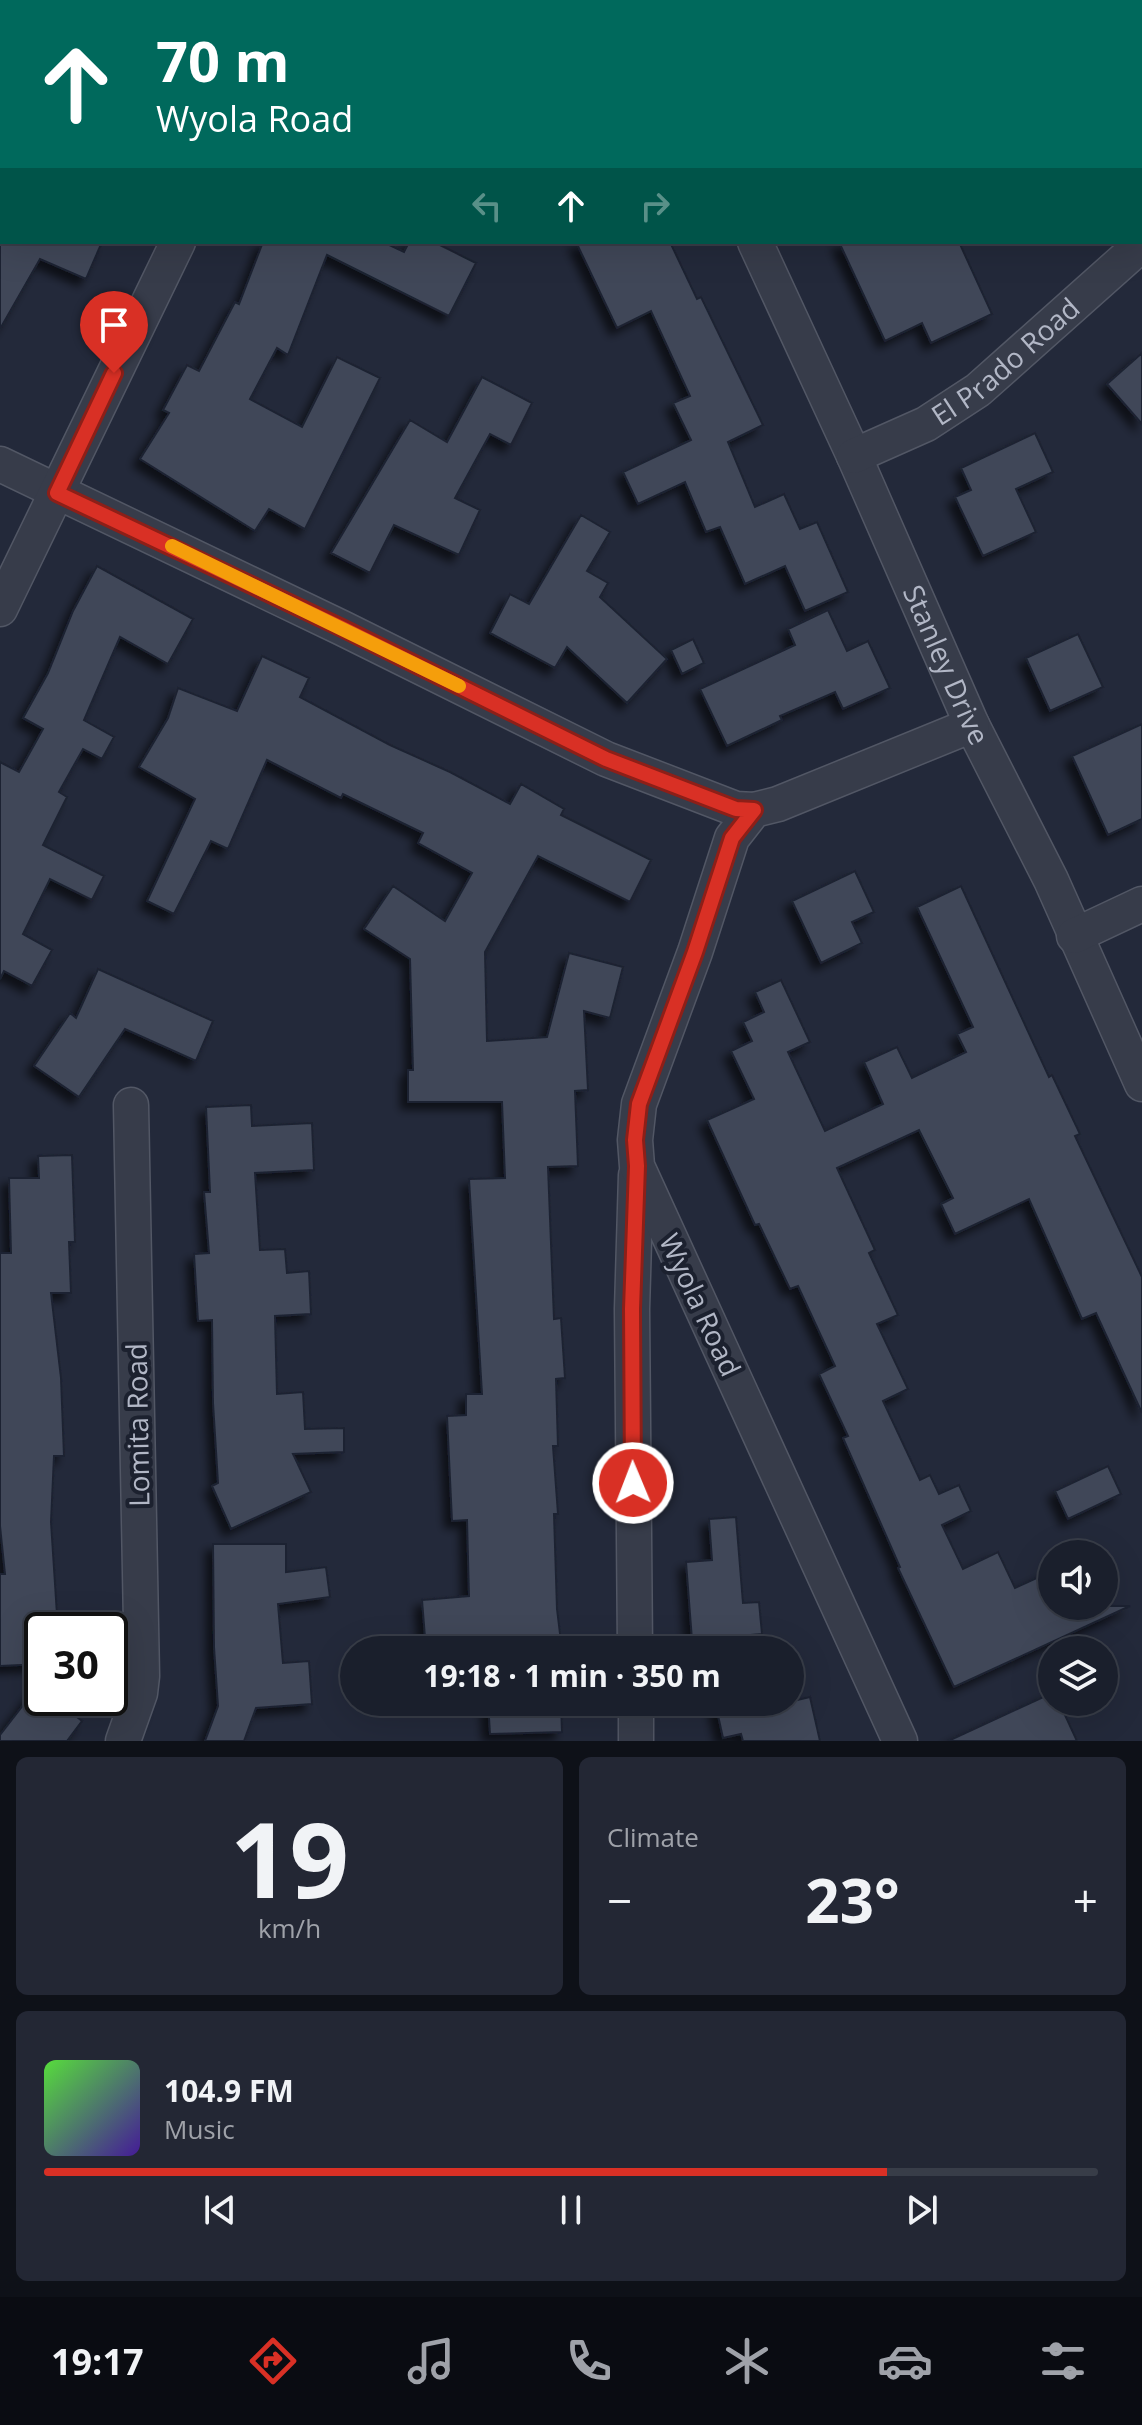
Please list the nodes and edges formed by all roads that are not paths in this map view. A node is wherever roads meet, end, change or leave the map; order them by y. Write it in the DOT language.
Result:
graph roads {
  1 [pos="177,244"];
  2 [pos="756,244"];
  3 [pos="1142,244"];
  4 [pos="854,456"];
  5 [pos="0,464"];
  6 [pos="57,493"];
  7 [pos="0,609"];
  8 [pos="972,725"];
  9 [pos="754,810"];
  10 [pos="1142,904"];
  11 [pos="1074,936"];
  12 [pos="1142,1084"];
  13 [pos="131,1105"];
  14 [pos="637,1166"];
  15 [pos="635,1636"];
  16 [pos="636,1716"];
  17 [pos="123,1741"];
  18 [pos="636,1741"];
  19 [pos="900,1741"];
  1 -- 6 [label="street"];
  2 -- 4 [label="street, Stanley Drive"];
  3 -- 4 [label="street, El Prado Road"];
  4 -- 8 [label="street, Stanley Drive"];
  5 -- 6 [label="street"];
  6 -- 7 [label="street"];
  6 -- 9 [label="street"];
  8 -- 9 [label="street"];
  8 -- 11 [label="street, Stanley Drive"];
  9 -- 14 [label="street, Wyola Road"];
  10 -- 11 [label="street"];
  11 -- 12 [label="street, Stanley Drive"];
  13 -- 17 [label="street, Lomita Road"];
  14 -- 15 [label="street"];
  14 -- 19 [label="street, Wyola Road"];
  16 -- 18 [label="street"];
}
